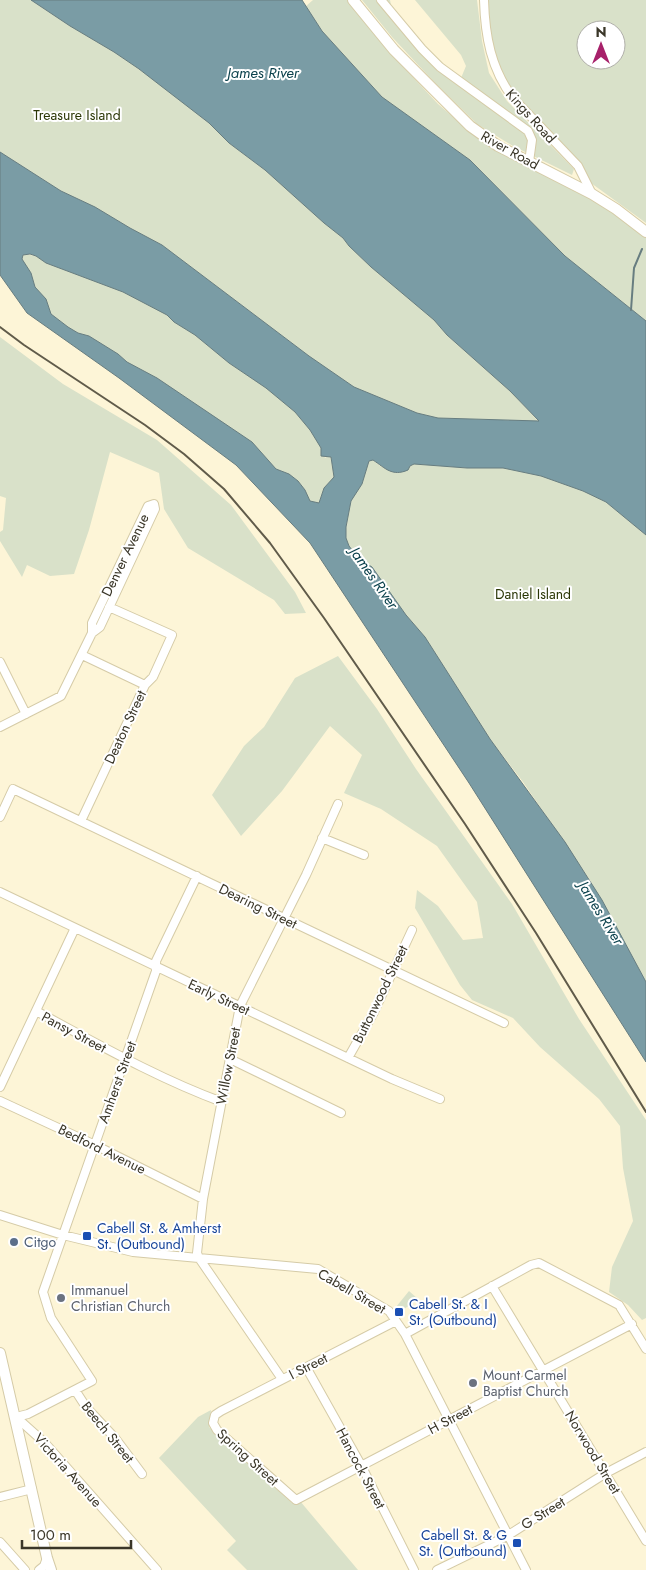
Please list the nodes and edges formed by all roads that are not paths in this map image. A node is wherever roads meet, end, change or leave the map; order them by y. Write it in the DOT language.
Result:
graph roads {
  1 [pos="353,0"];
  2 [pos="382,0"];
  3 [pos="484,0"];
  4 [pos="529,162"];
  5 [pos="592,194"];
  6 [pos="646,232"];
  7 [pos="109,607"];
  8 [pos="92,633"];
  9 [pos="82,655"];
  10 [pos="0,662"];
  11 [pos="145,685"];
  12 [pos="26,714"];
  13 [pos="0,727"];
  14 [pos="338,804"];
  15 [pos="0,817"];
  16 [pos="81,821"];
  17 [pos="322,838"];
  18 [pos="364,856"];
  19 [pos="197,876"];
  20 [pos="0,892"];
  21 [pos="284,918"];
  22 [pos="75,928"];
  23 [pos="412,930"];
  24 [pos="156,967"];
  25 [pos="393,971"];
  26 [pos="240,1006"];
  27 [pos="36,1011"];
  28 [pos="504,1023"];
  29 [pos="348,1058"];
  30 [pos="125,1059"];
  31 [pos="230,1059"];
  32 [pos="0,1087"];
  33 [pos="440,1099"];
  34 [pos="0,1101"];
  35 [pos="222,1102"];
  36 [pos="341,1113"];
  37 [pos="95,1145"];
  38 [pos="203,1199"];
  39 [pos="0,1215"];
  40 [pos="63,1235"];
  41 [pos="199,1258"];
  42 [pos="492,1286"];
  43 [pos="396,1321"];
  44 [pos="632,1324"];
  45 [pos="405,1334"];
  46 [pos="646,1349"];
  47 [pos="0,1353"];
  48 [pos="306,1367"];
  49 [pos="543,1370"];
  50 [pos="282,1379"];
  51 [pos="75,1390"];
  52 [pos="221,1411"];
  53 [pos="16,1417"];
  54 [pos="448,1420"];
  55 [pos="646,1452"];
  56 [pos="361,1465"];
  57 [pos="606,1473"];
  58 [pos="142,1474"];
  59 [pos="32,1489"];
  60 [pos="0,1497"];
  61 [pos="296,1500"];
  62 [pos="507,1536"];
  63 [pos="0,1542"];
  64 [pos="646,1542"];
  65 [pos="47,1558"];
  66 [pos="25,1570"];
  67 [pos="39,1570"];
  68 [pos="51,1570"];
  69 [pos="157,1570"];
  70 [pos="414,1570"];
  71 [pos="437,1570"];
  72 [pos="526,1570"];
  1 -- 4 [label="street, River Road"];
  2 -- 4 [label="street"];
  3 -- 5 [label="street, Kings Road"];
  4 -- 5 [label="street, River Road"];
  5 -- 6 [label="street, River Road"];
  7 -- 8 [label="street, Denver Avenue"];
  7 -- 8 [label="street, Denver Avenue"];
  7 -- 11 [label="street, Deaton Street"];
  8 -- 9 [label="street, Denver Avenue"];
  9 -- 11 [label="street"];
  9 -- 12 [label="street, Denver Avenue"];
  10 -- 12 [label="street"];
  11 -- 16 [label="street, Deaton Street"];
  12 -- 13 [label="street, Denver Avenue"];
  14 -- 17 [label="street, Willow Street"];
  15 -- 16 [label="street, Dearing Street"];
  16 -- 19 [label="street, Dearing Street"];
  17 -- 18 [label="street"];
  17 -- 21 [label="street, Willow Street"];
  19 -- 21 [label="street, Dearing Street"];
  19 -- 24 [label="street, Amherst Street"];
  20 -- 22 [label="street, Early Street"];
  21 -- 25 [label="street, Dearing Street"];
  21 -- 26 [label="street, Willow Street"];
  22 -- 24 [label="street, Early Street"];
  22 -- 27 [label="street"];
  23 -- 25 [label="street, Buttonwood Street"];
  24 -- 26 [label="street, Early Street"];
  24 -- 30 [label="street, Amherst Street"];
  25 -- 28 [label="street, Dearing Street"];
  25 -- 29 [label="street, Buttonwood Street"];
  26 -- 29 [label="street, Early Street"];
  26 -- 31 [label="street, Willow Street"];
  27 -- 30 [label="street, Pansy Street"];
  27 -- 32 [label="street"];
  29 -- 33 [label="street, Early Street"];
  30 -- 35 [label="street, Pansy Street"];
  30 -- 37 [label="street, Amherst Street"];
  31 -- 35 [label="street, Willow Street"];
  31 -- 36 [label="street"];
  34 -- 37 [label="street, Bedford Avenue"];
  35 -- 38 [label="street, Willow Street"];
  37 -- 38 [label="street, Bedford Avenue"];
  37 -- 40 [label="street, Amherst Street"];
  38 -- 41 [label="street, Willow Street"];
  39 -- 40 [label="street, Cabell Street"];
  40 -- 41 [label="street, Cabell Street"];
  40 -- 51 [label="street, Amherst Street"];
  41 -- 43 [label="street, Cabell Street"];
  41 -- 50 [label="street"];
  42 -- 44 [label="street"];
  42 -- 45 [label="street"];
  42 -- 49 [label="street, Norwood Street"];
  43 -- 45 [label="street, Cabell Street"];
  43 -- 48 [label="street, I Street"];
  44 -- 46 [label="street"];
  44 -- 49 [label="street, H Street"];
  45 -- 54 [label="street, Cabell Street"];
  47 -- 53 [label="street"];
  48 -- 50 [label="street, I Street"];
  48 -- 56 [label="street, Hancock Street"];
  49 -- 54 [label="street, H Street"];
  49 -- 57 [label="street, Norwood Street"];
  50 -- 52 [label="street, I Street"];
  51 -- 53 [label="street"];
  51 -- 58 [label="street, Beech Street"];
  52 -- 61 [label="street, Spring Street"];
  53 -- 59 [label="street"];
  53 -- 69 [label="street, Victoria Avenue"];
  54 -- 56 [label="street, H Street"];
  54 -- 62 [label="street, Cabell Street"];
  55 -- 57 [label="street, G Street"];
  56 -- 61 [label="street, H Street"];
  56 -- 70 [label="street, Hancock Street"];
  57 -- 62 [label="street, G Street"];
  57 -- 64 [label="street, Norwood Street"];
  59 -- 60 [label="street"];
  59 -- 65 [label="street"];
  62 -- 71 [label="street, G Street"];
  62 -- 72 [label="street, Cabell Street"];
  63 -- 66 [label="street"];
  65 -- 67 [label="street"];
  65 -- 68 [label="street"];
}
